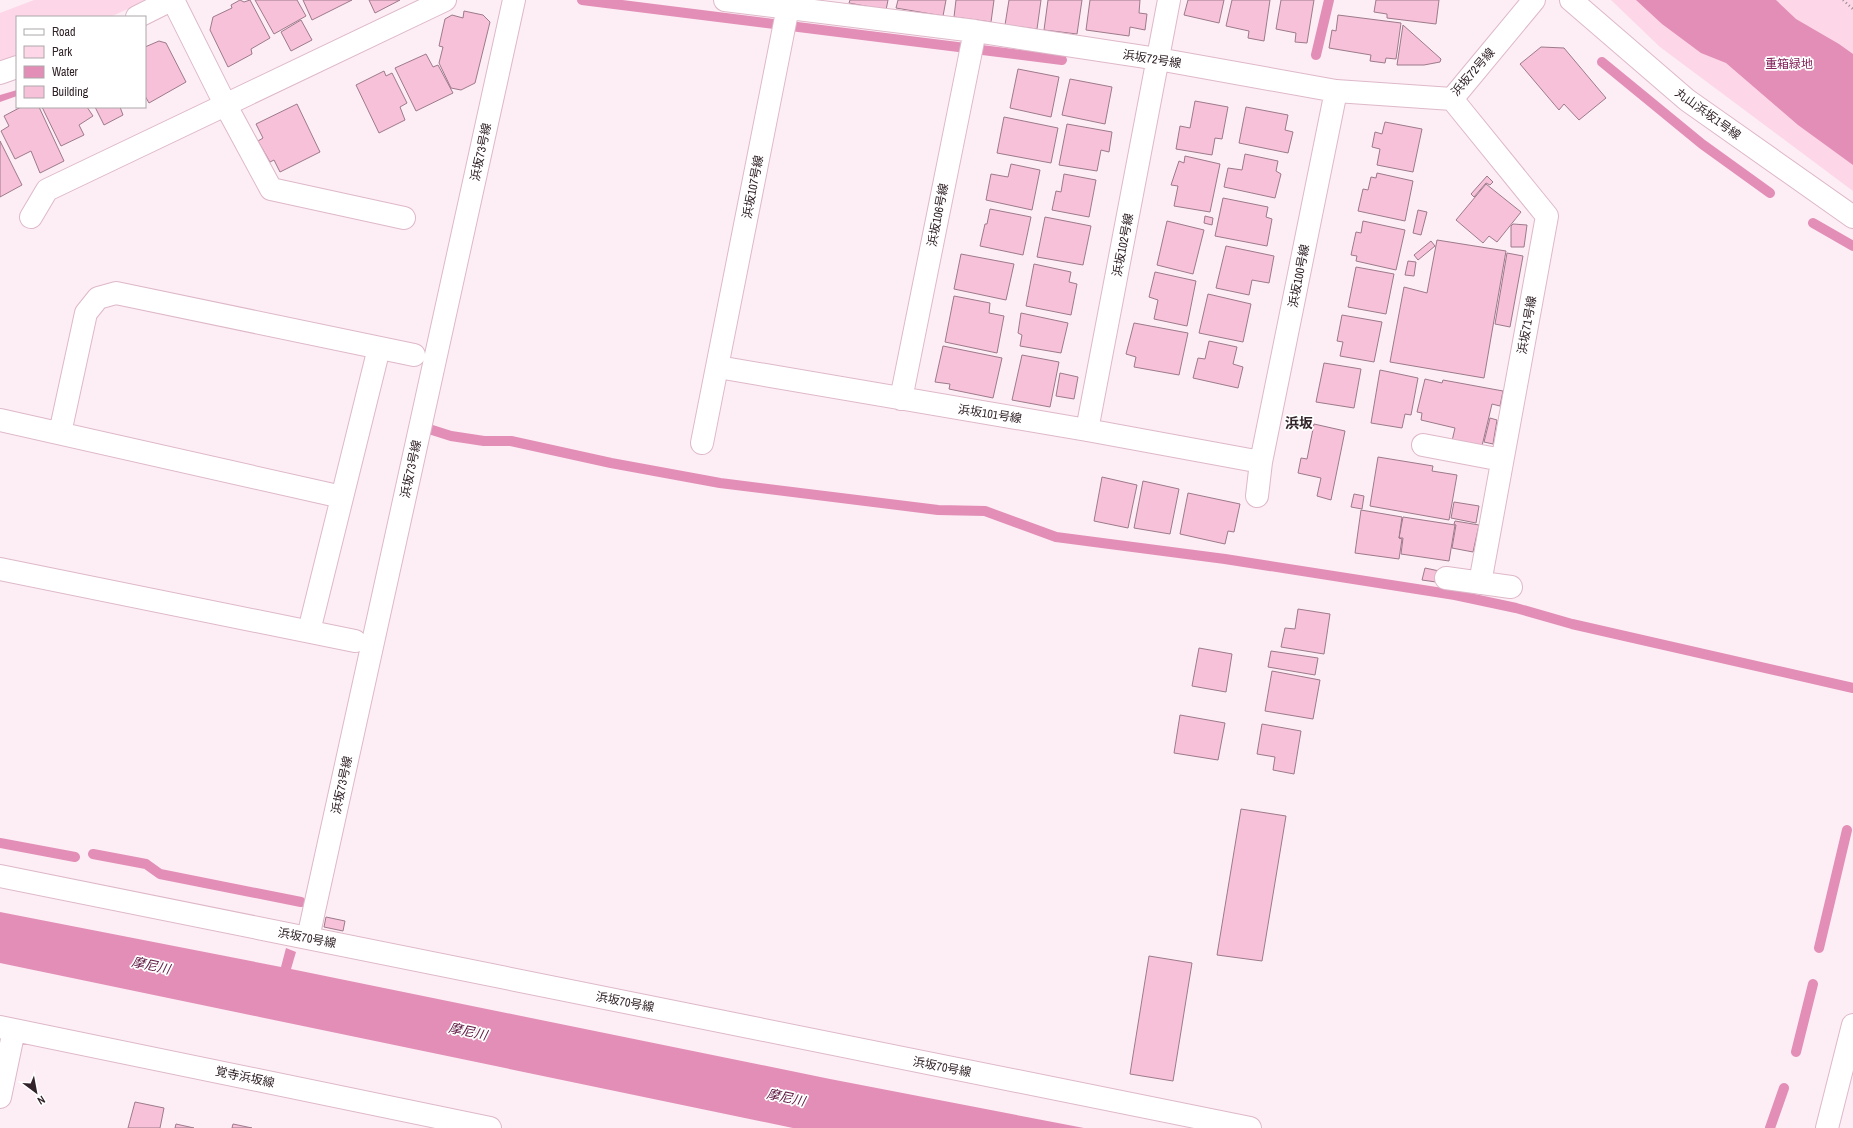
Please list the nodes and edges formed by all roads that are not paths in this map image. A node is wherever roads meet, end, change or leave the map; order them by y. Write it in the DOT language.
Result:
graph roads {
  1 [pos="172,0"];
  2 [pos="445,0"];
  3 [pos="514,0"];
  4 [pos="725,0"];
  5 [pos="1170,0"];
  6 [pos="1534,0"];
  7 [pos="1571,0"];
  8 [pos="788,7"];
  9 [pos="139,16"];
  10 [pos="975,31"];
  11 [pos="1158,59"];
  12 [pos="16,67"];
  13 [pos="0,74"];
  14 [pos="1336,91"];
  15 [pos="1452,99"];
  16 [pos="225,104"];
  17 [pos="31,217"];
  18 [pos="1853,217"];
  19 [pos="404,218"];
  20 [pos="379,348"];
  21 [pos="414,355"];
  22 [pos="718,367"];
  23 [pos="901,399"];
  24 [pos="0,420"];
  25 [pos="1087,430"];
  26 [pos="60,433"];
  27 [pos="702,443"];
  28 [pos="1423,444"];
  29 [pos="1502,460"];
  30 [pos="1261,462"];
  31 [pos="1256,496"];
  32 [pos="342,497"];
  33 [pos="0,569"];
  34 [pos="1446,578"];
  35 [pos="1480,583"];
  36 [pos="1511,587"];
  37 [pos="309,631"];
  38 [pos="355,641"];
  39 [pos="0,876"];
  40 [pos="308,938"];
  41 [pos="1853,1025"];
  42 [pos="7,1028"];
  43 [pos="0,1097"];
  44 [pos="490,1128"];
  45 [pos="1250,1128"];
  46 [pos="1828,1128"];
  1 -- 9 [label="street"];
  1 -- 16 [label="street"];
  2 -- 16 [label="street"];
  3 -- 40 [label="street, 浜坂73号線"];
  4 -- 8 [label="street, 浜坂72号線"];
  5 -- 11 [label="street, 浜坂102号線"];
  6 -- 15 [label="street, 浜坂72号線"];
  7 -- 18 [label="street, 丸山浜坂1号線"];
  8 -- 10 [label="street, 浜坂72号線"];
  8 -- 22 [label="street, 浜坂107号線"];
  10 -- 11 [label="street, 浜坂72号線"];
  10 -- 23 [label="street, 浜坂106号線"];
  11 -- 14 [label="street, 浜坂72号線"];
  11 -- 25 [label="street, 浜坂102号線"];
  12 -- 13 [label="street"];
  14 -- 15 [label="street, 浜坂72号線"];
  14 -- 30 [label="street, 浜坂100号線"];
  15 -- 29 [label="street, 浜坂71号線"];
  16 -- 17 [label="street"];
  16 -- 19 [label="street"];
  20 -- 21 [label="street"];
  20 -- 26 [label="street"];
  20 -- 32 [label="street"];
  22 -- 23 [label="street, 浜坂101号線"];
  22 -- 27 [label="street, 浜坂107号線"];
  23 -- 25 [label="street, 浜坂101号線"];
  24 -- 26 [label="street"];
  25 -- 30 [label="street, 浜坂101号線"];
  26 -- 32 [label="street"];
  28 -- 29 [label="street"];
  29 -- 35 [label="street, 浜坂71号線"];
  30 -- 31 [label="street, 浜坂100号線"];
  32 -- 37 [label="street"];
  33 -- 37 [label="street"];
  34 -- 35 [label="street"];
  35 -- 36 [label="street"];
  37 -- 38 [label="street"];
  39 -- 40 [label="street, 浜坂70号線"];
  40 -- 45 [label="street, 浜坂70号線"];
  41 -- 46 [label="street"];
  42 -- 43 [label="street"];
  42 -- 44 [label="street, 覚寺浜坂線"];
}
